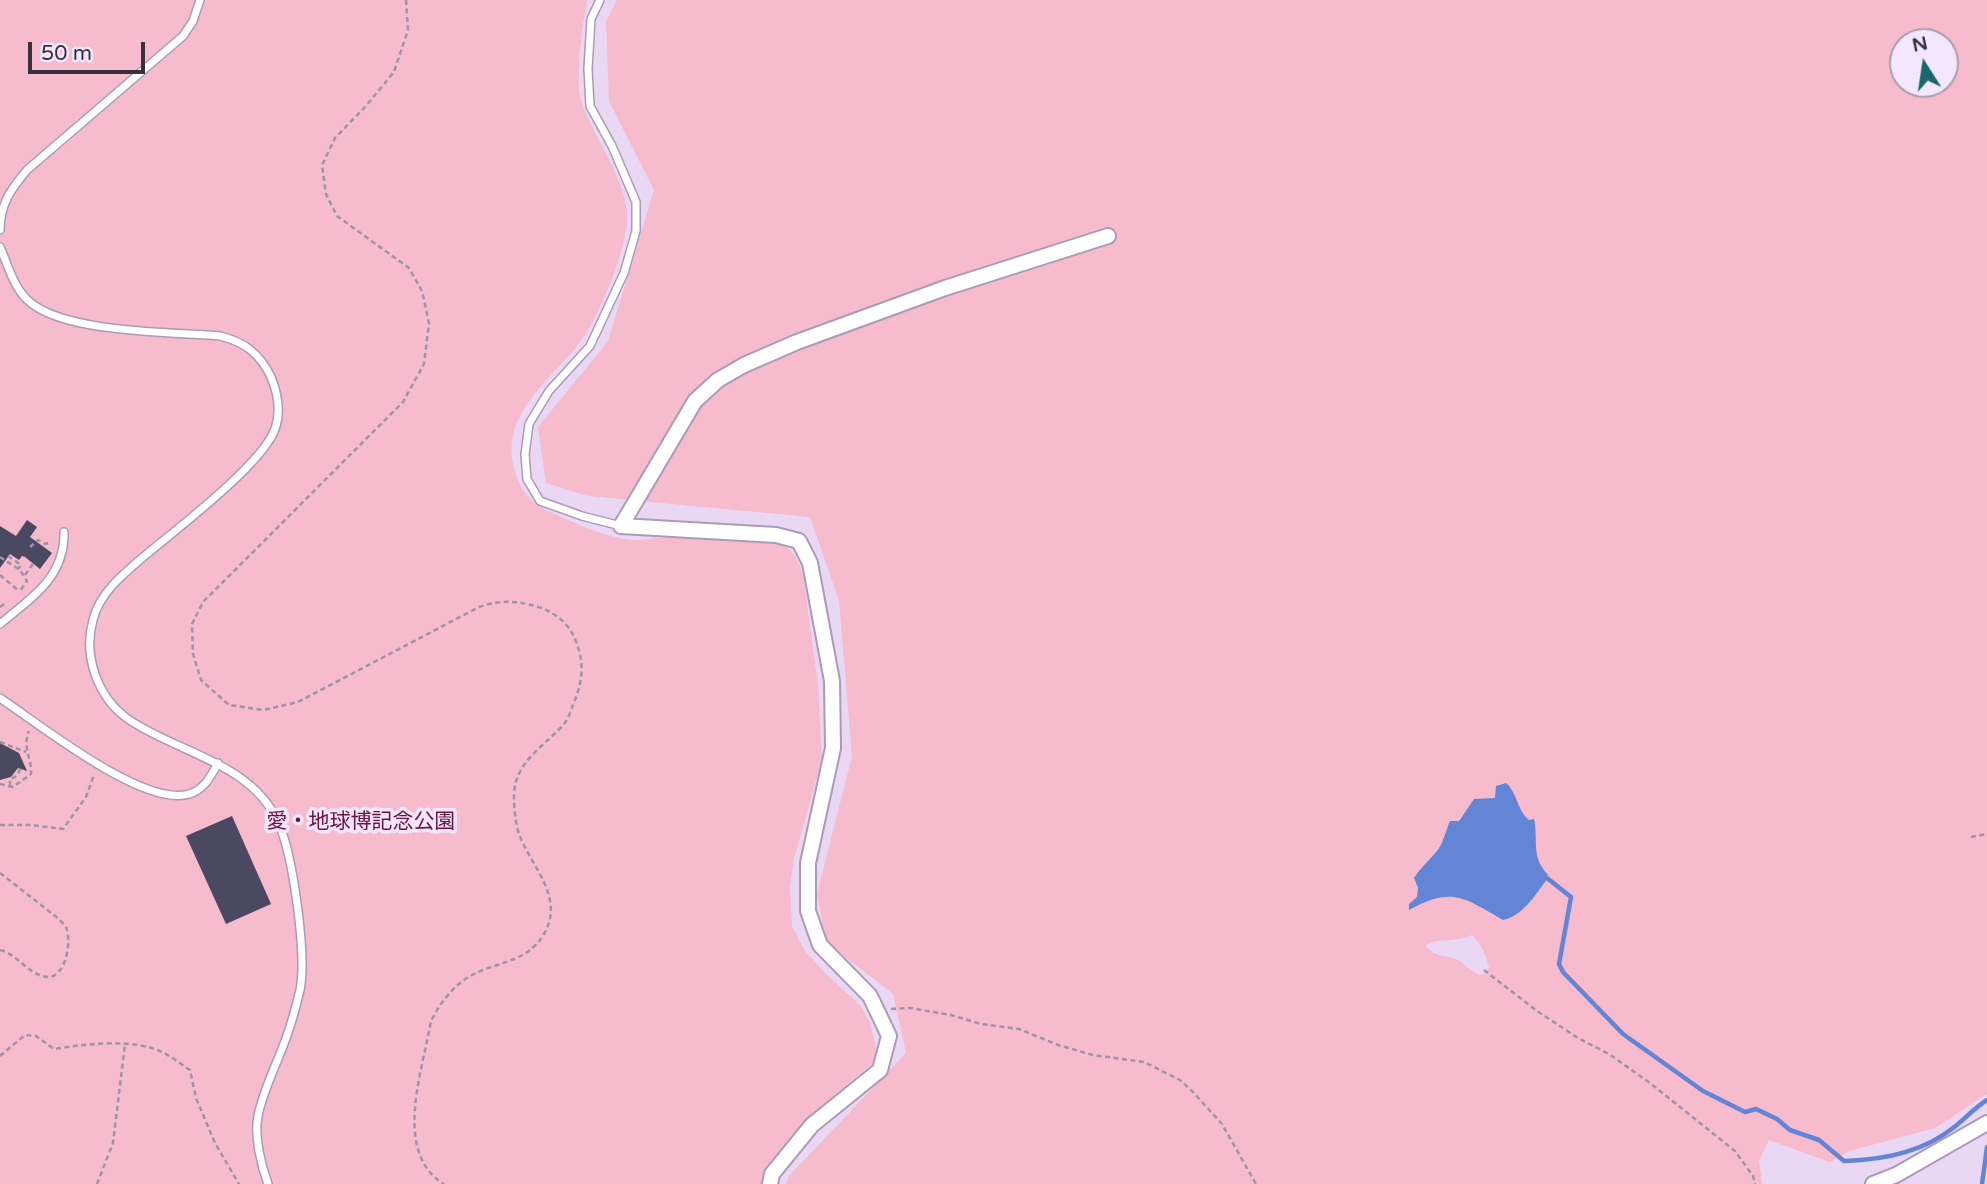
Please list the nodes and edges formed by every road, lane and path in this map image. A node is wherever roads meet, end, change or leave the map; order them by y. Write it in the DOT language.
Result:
graph roads {
  1 [pos="200,0"];
  2 [pos="406,0"];
  3 [pos="600,0"];
  4 [pos="0,230"];
  5 [pos="1108,236"];
  6 [pos="0,247"];
  7 [pos="621,526"];
  8 [pos="64,532"];
  9 [pos="30,547"];
  10 [pos="3,558"];
  11 [pos="33,564"];
  12 [pos="18,569"];
  13 [pos="0,575"];
  14 [pos="25,575"];
  15 [pos="0,624"];
  16 [pos="0,698"];
  17 [pos="35,721"];
  18 [pos="0,742"];
  19 [pos="26,752"];
  20 [pos="218,763"];
  21 [pos="98,764"];
  22 [pos="20,769"];
  23 [pos="0,784"];
  24 [pos="10,786"];
  25 [pos="0,825"];
  26 [pos="1987,834"];
  27 [pos="1971,837"];
  28 [pos="0,873"];
  29 [pos="0,950"];
  30 [pos="1484,970"];
  31 [pos="878,1013"];
  32 [pos="125,1044"];
  33 [pos="0,1056"];
  34 [pos="1983,1125"];
  35 [pos="97,1184"];
  36 [pos="239,1184"];
  37 [pos="268,1184"];
  38 [pos="444,1184"];
  39 [pos="770,1184"];
  40 [pos="1256,1184"];
  41 [pos="1755,1184"];
  42 [pos="1873,1184"];
  1 -- 4 [label="lane"];
  2 -- 38 [label="path"];
  3 -- 7 [label="lane"];
  5 -- 7 [label="street"];
  6 -- 20 [label="lane"];
  7 -- 31 [label="street"];
  8 -- 9 [label="path"];
  8 -- 15 [label="lane"];
  10 -- 12 [label="path"];
  10 -- 12 [label="path"];
  11 -- 14 [label="path"];
  12 -- 14 [label="path"];
  13 -- 14 [label="path"];
  16 -- 17 [label="lane"];
  17 -- 19 [label="path"];
  17 -- 21 [label="lane"];
  18 -- 19 [label="path"];
  19 -- 24 [label="path"];
  20 -- 21 [label="lane"];
  20 -- 37 [label="lane"];
  21 -- 25 [label="path"];
  22 -- 24 [label="path"];
  23 -- 24 [label="path"];
  26 -- 27 [label="path"];
  28 -- 29 [label="path"];
  30 -- 41 [label="path"];
  31 -- 39 [label="street"];
  31 -- 40 [label="path"];
  32 -- 33 [label="path"];
  32 -- 35 [label="path"];
  32 -- 36 [label="path"];
  34 -- 42 [label="street"];
}
